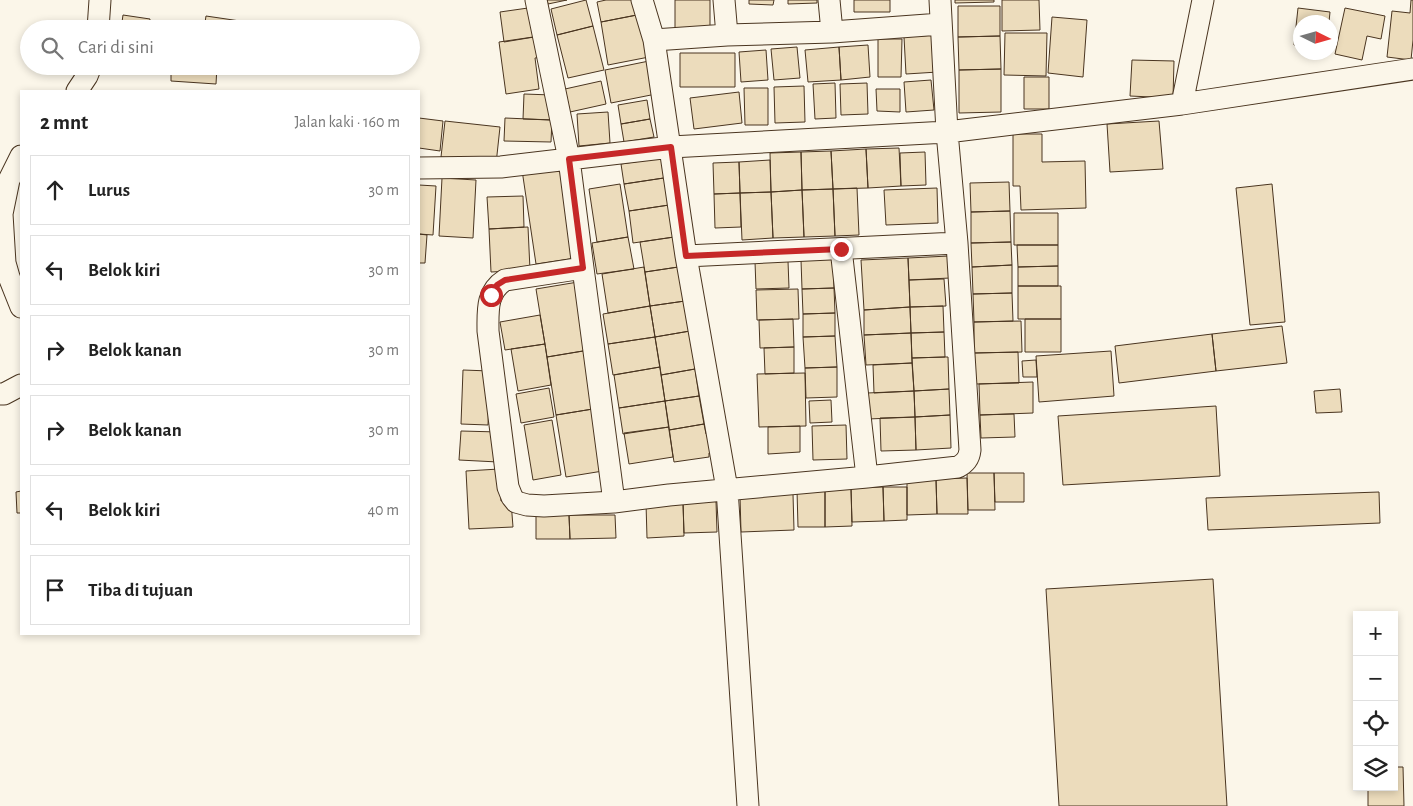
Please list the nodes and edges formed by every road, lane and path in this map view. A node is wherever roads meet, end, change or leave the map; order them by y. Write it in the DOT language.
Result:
graph roads {
  1 [pos="100,0"];
  2 [pos="536,0"];
  3 [pos="642,0"];
  4 [pos="724,0"];
  5 [pos="829,0"];
  6 [pos="940,0"];
  7 [pos="1203,0"];
  8 [pos="99,20"];
  9 [pos="941,24"];
  10 [pos="832,32"];
  11 [pos="727,36"];
  12 [pos="654,40"];
  13 [pos="1413,68"];
  14 [pos="87,75"];
  15 [pos="78,90"];
  16 [pos="1182,104"];
  17 [pos="947,132"];
  18 [pos="671,147"];
  19 [pos="20,157"];
  20 [pos="569,159"];
  21 [pos="420,168"];
  22 [pos="5,179"];
  23 [pos="957,243"];
  24 [pos="841,249"];
  25 [pos="686,256"];
  26 [pos="583,268"];
  27 [pos="20,305"];
  28 [pos="20,386"];
  29 [pos="0,394"];
  30 [pos="867,477"];
  31 [pos="727,489"];
  32 [pos="614,502"];
  33 [pos="748,806"];
  1 -- 8 [label="street"];
  2 -- 20 [label="street"];
  3 -- 12 [label="street"];
  4 -- 11 [label="street"];
  5 -- 10 [label="street"];
  6 -- 9 [label="street"];
  7 -- 16 [label="street"];
  9 -- 10 [label="street"];
  9 -- 17 [label="street"];
  10 -- 11 [label="street"];
  11 -- 12 [label="street"];
  12 -- 18 [label="street"];
  13 -- 16 [label="street"];
  14 -- 15 [label="street"];
  16 -- 17 [label="street"];
  17 -- 18 [label="street"];
  17 -- 23 [label="street"];
  18 -- 20 [label="street"];
  18 -- 25 [label="street"];
  19 -- 22 [label="street"];
  20 -- 21 [label="street"];
  20 -- 26 [label="street"];
  22 -- 27 [label="street"];
  23 -- 24 [label="street"];
  23 -- 30 [label="street"];
  24 -- 25 [label="street"];
  24 -- 30 [label="street"];
  25 -- 31 [label="street"];
  26 -- 32 [label="street"];
  26 -- 32 [label="street"];
  28 -- 29 [label="street"];
  30 -- 31 [label="street"];
  31 -- 32 [label="street"];
  31 -- 33 [label="street"];
}
